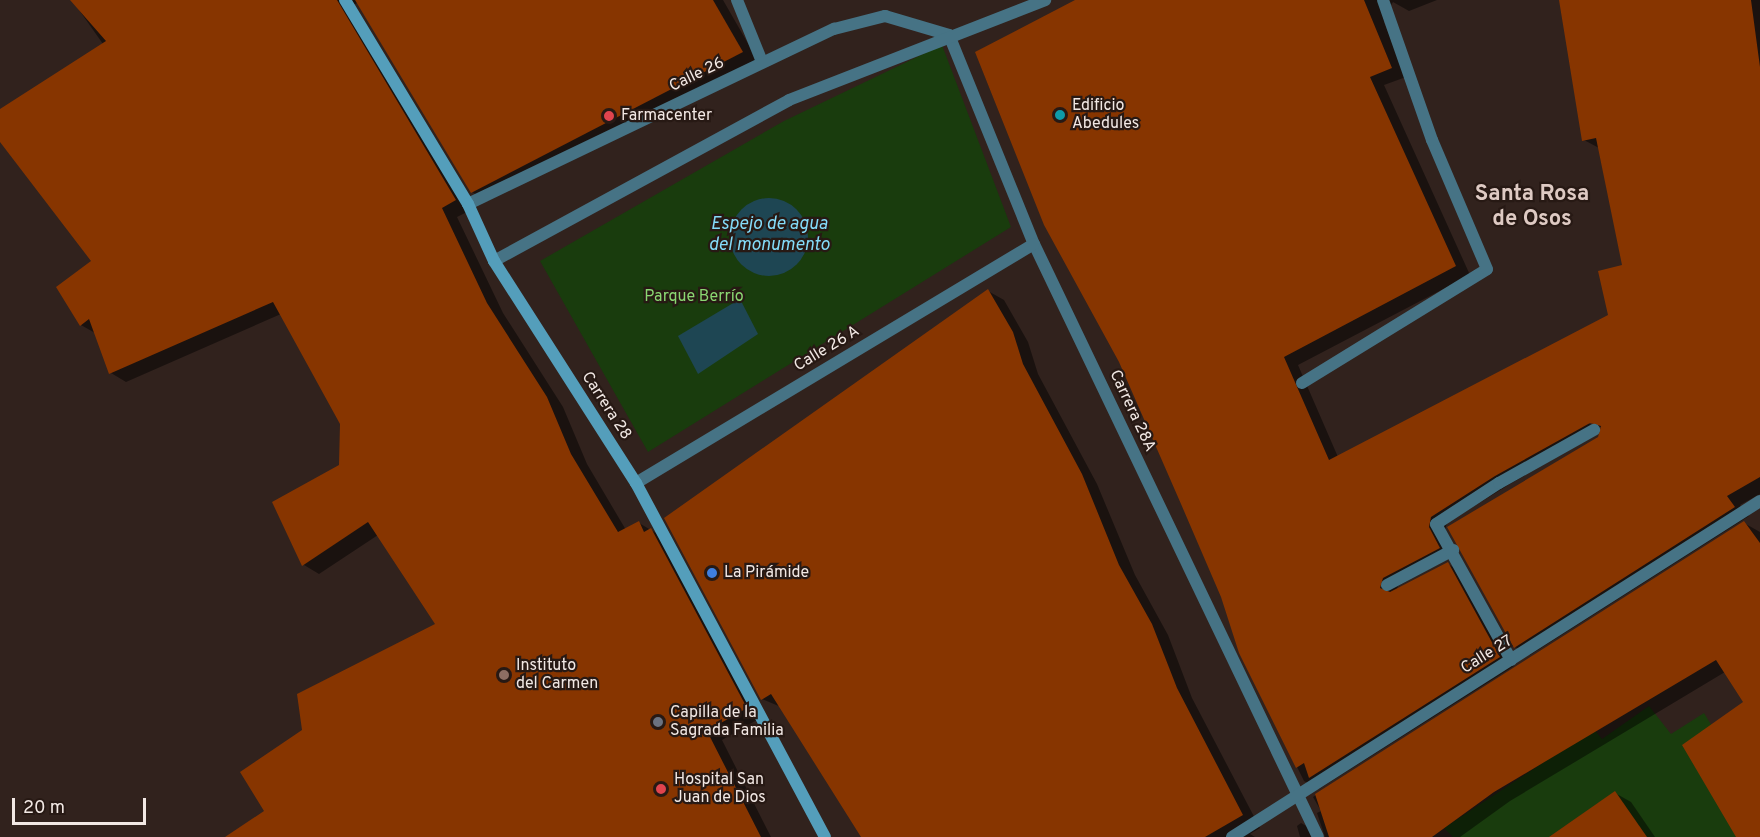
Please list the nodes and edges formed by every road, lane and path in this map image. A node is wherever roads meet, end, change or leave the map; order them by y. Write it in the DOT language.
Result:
graph roads {
  1 [pos="345,0"];
  2 [pos="737,0"];
  3 [pos="1045,0"];
  4 [pos="1383,0"];
  5 [pos="949,35"];
  6 [pos="762,62"];
  7 [pos="468,204"];
  8 [pos="1034,243"];
  9 [pos="494,261"];
  10 [pos="1302,383"];
  11 [pos="1594,430"];
  12 [pos="636,483"];
  13 [pos="1760,501"];
  14 [pos="1453,550"];
  15 [pos="1387,585"];
  16 [pos="1511,660"];
  17 [pos="1296,796"];
  18 [pos="825,837"];
  19 [pos="1232,837"];
  20 [pos="1318,837"];
  1 -- 7 [label="main road, Carrera 28"];
  2 -- 6 [label="street"];
  3 -- 5 [label="street"];
  4 -- 10 [label="street"];
  5 -- 6 [label="street, Calle 26"];
  5 -- 8 [label="street, Carrera 28A"];
  5 -- 9 [label="street"];
  6 -- 7 [label="street, Calle 26"];
  7 -- 9 [label="main road, Carrera 28"];
  8 -- 12 [label="street, Calle 26 A"];
  8 -- 17 [label="street, Carrera 28A"];
  9 -- 12 [label="main road, Carrera 28"];
  11 -- 14 [label="street"];
  12 -- 18 [label="main road, Carrera 28"];
  13 -- 16 [label="street, Calle 27"];
  14 -- 15 [label="street"];
  14 -- 16 [label="street"];
  16 -- 17 [label="street, Calle 27"];
  17 -- 19 [label="street, Calle 27"];
  17 -- 20 [label="street, Carrera 28A"];
}
